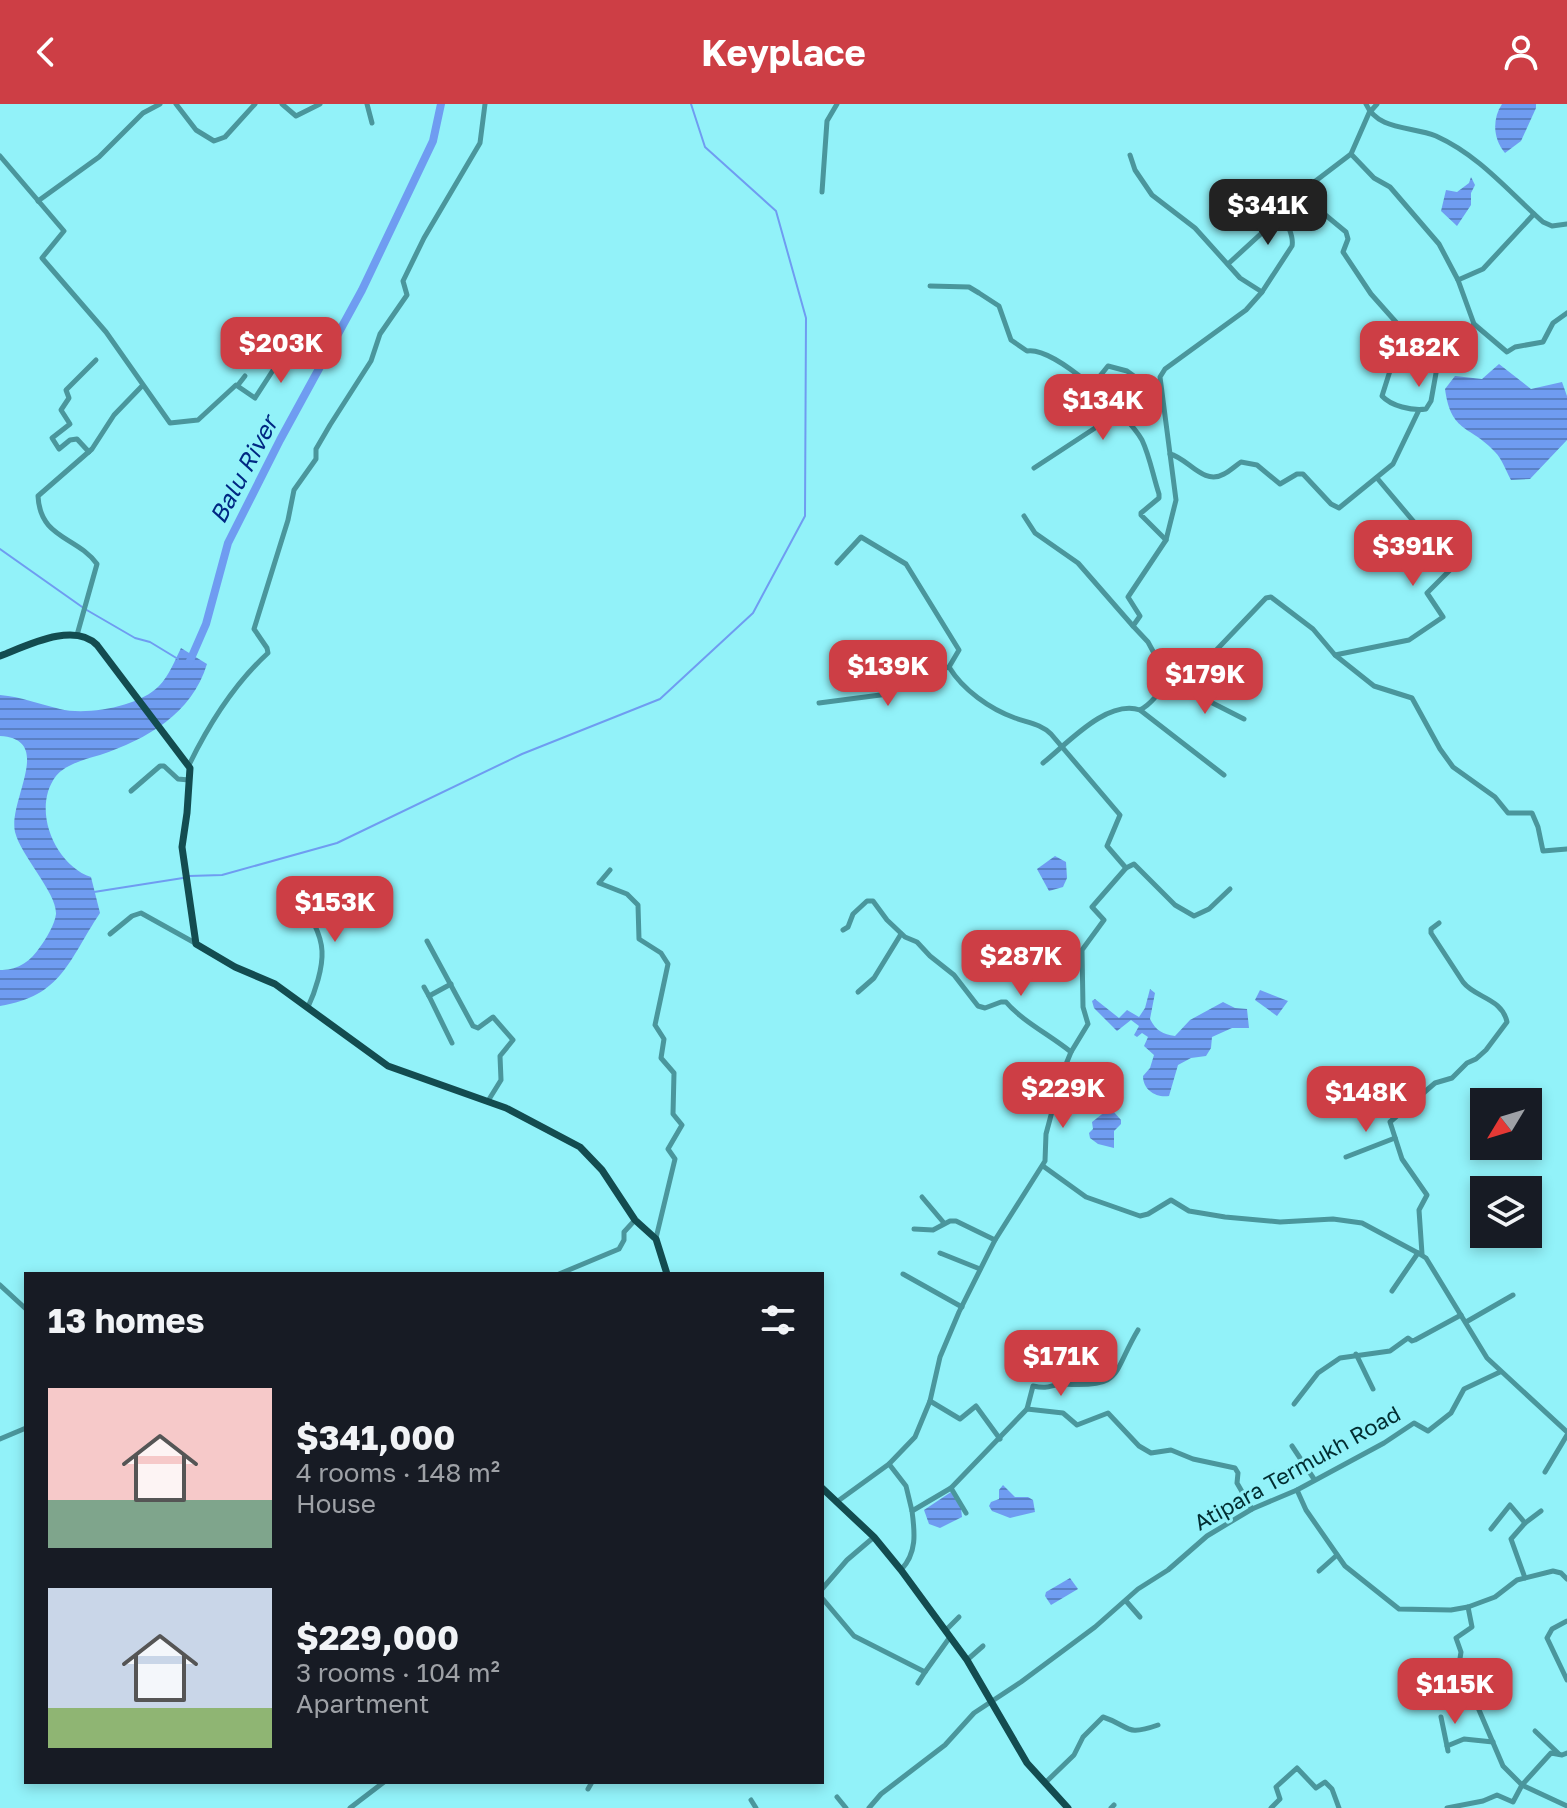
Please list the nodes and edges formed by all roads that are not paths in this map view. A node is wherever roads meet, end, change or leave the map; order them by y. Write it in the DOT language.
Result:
graph roads {
  1 [pos="160,104"];
  2 [pos="176,104"];
  3 [pos="255,104"];
  4 [pos="282,104"];
  5 [pos="320,104"];
  6 [pos="367,104"];
  7 [pos="485,104"];
  8 [pos="837,104"];
  9 [pos="1366,104"];
  10 [pos="1377,104"];
  11 [pos="1369,112"];
  12 [pos="372,123"];
  13 [pos="1351,154"];
  14 [pos="1130,155"];
  15 [pos="0,156"];
  16 [pos="822,192"];
  17 [pos="1300,194"];
  18 [pos="38,201"];
  19 [pos="1288,209"];
  20 [pos="1534,214"];
  21 [pos="1567,224"];
  22 [pos="1228,264"];
  23 [pos="1458,280"];
  24 [pos="930,286"];
  25 [pos="1262,292"];
  26 [pos="1567,313"];
  27 [pos="1474,324"];
  28 [pos="292,341"];
  29 [pos="96,360"];
  30 [pos="245,376"];
  31 [pos="238,385"];
  32 [pos="142,386"];
  33 [pos="1091,387"];
  34 [pos="1158,393"];
  35 [pos="1419,410"];
  36 [pos="1121,411"];
  37 [pos="89,452"];
  38 [pos="1170,454"];
  39 [pos="1034,468"];
  40 [pos="1377,478"];
  41 [pos="1024,516"];
  42 [pos="1166,540"];
  43 [pos="837,563"];
  44 [pos="1133,626"];
  45 [pos="77,635"];
  46 [pos="1335,655"];
  47 [pos="0,656"];
  48 [pos="949,667"];
  49 [pos="1168,679"];
  50 [pos="1181,687"];
  51 [pos="819,703"];
  52 [pos="1140,710"];
  53 [pos="1244,719"];
  54 [pos="1062,747"];
  55 [pos="1043,763"];
  56 [pos="189,765"];
  57 [pos="1224,775"];
  58 [pos="190,780"];
  59 [pos="131,791"];
  60 [pos="1567,849"];
  61 [pos="1126,868"];
  62 [pos="610,870"];
  63 [pos="292,886"];
  64 [pos="1230,889"];
  65 [pos="1439,923"];
  66 [pos="843,930"];
  67 [pos="901,933"];
  68 [pos="110,934"];
  69 [pos="427,941"];
  70 [pos="196,944"];
  71 [pos="451,984"];
  72 [pos="424,987"];
  73 [pos="858,992"];
  74 [pos="429,996"];
  75 [pos="308,1007"];
  76 [pos="452,1043"];
  77 [pos="1071,1052"];
  78 [pos="488,1101"];
  79 [pos="1395,1138"];
  80 [pos="1346,1157"];
  81 [pos="1043,1166"];
  82 [pos="922,1197"];
  83 [pos="635,1220"];
  84 [pos="944,1223"];
  85 [pos="914,1229"];
  86 [pos="656,1239"];
  87 [pos="995,1240"];
  88 [pos="940,1253"];
  89 [pos="1420,1254"];
  90 [pos="980,1269"];
  91 [pos="564,1272"];
  92 [pos="666,1272"];
  93 [pos="903,1274"];
  94 [pos="0,1285"];
  95 [pos="1392,1291"];
  96 [pos="1513,1295"];
  97 [pos="24,1307"];
  98 [pos="962,1307"];
  99 [pos="1461,1315"];
  100 [pos="1466,1322"];
  101 [pos="1138,1330"];
  102 [pos="1356,1354"];
  103 [pos="1500,1372"];
  104 [pos="1373,1389"];
  105 [pos="930,1401"];
  106 [pos="1294,1404"];
  107 [pos="1027,1409"];
  108 [pos="24,1429"];
  109 [pos="1567,1434"];
  110 [pos="0,1439"];
  111 [pos="1000,1439"];
  112 [pos="1292,1446"];
  113 [pos="889,1464"];
  114 [pos="1545,1472"];
  115 [pos="1314,1479"];
  116 [pos="951,1488"];
  117 [pos="824,1490"];
  118 [pos="1297,1490"];
  119 [pos="838,1501"];
  120 [pos="1252,1509"];
  121 [pos="912,1511"];
  122 [pos="1541,1511"];
  123 [pos="966,1513"];
  124 [pos="1525,1523"];
  125 [pos="1491,1529"];
  126 [pos="874,1537"];
  127 [pos="1337,1555"];
  128 [pos="901,1570"];
  129 [pos="1319,1571"];
  130 [pos="1525,1578"];
  131 [pos="1567,1579"];
  132 [pos="824,1587"];
  133 [pos="824,1600"];
  134 [pos="1126,1601"];
  135 [pos="1468,1607"];
  136 [pos="959,1617"];
  137 [pos="1140,1617"];
  138 [pos="1567,1621"];
  139 [pos="948,1633"];
  140 [pos="983,1646"];
  141 [pos="967,1660"];
  142 [pos="925,1672"];
  143 [pos="1567,1680"];
  144 [pos="918,1683"];
  145 [pos="992,1699"];
  146 [pos="1441,1717"];
  147 [pos="1158,1725"];
  148 [pos="1535,1731"];
  149 [pos="1493,1742"];
  150 [pos="1564,1754"];
  151 [pos="1045,1783"];
  152 [pos="381,1784"];
  153 [pos="591,1784"];
  154 [pos="1522,1785"];
  155 [pos="588,1789"];
  156 [pos="837,1797"];
  157 [pos="751,1800"];
  158 [pos="1512,1805"];
  159 [pos="1567,1806"];
  160 [pos="350,1808"];
  161 [pos="756,1808"];
  162 [pos="846,1808"];
  163 [pos="869,1808"];
  164 [pos="1068,1808"];
  165 [pos="1271,1808"];
  166 [pos="1339,1808"];
  167 [pos="1447,1808"];
  1 -- 18 [label="street"];
  2 -- 3 [label="street"];
  4 -- 5 [label="street"];
  6 -- 12 [label="street"];
  7 -- 56 [label="street"];
  8 -- 16 [label="street"];
  9 -- 11 [label="street"];
  10 -- 11 [label="street"];
  11 -- 13 [label="street"];
  11 -- 20 [label="street"];
  13 -- 17 [label="street"];
  13 -- 23 [label="street"];
  14 -- 22 [label="street"];
  15 -- 18 [label="street"];
  17 -- 19 [label="street"];
  17 -- 35 [label="street"];
  18 -- 32 [label="street"];
  19 -- 22 [label="street"];
  19 -- 25 [label="street"];
  20 -- 21 [label="street"];
  20 -- 23 [label="street"];
  22 -- 25 [label="street"];
  23 -- 27 [label="street"];
  24 -- 33 [label="street"];
  25 -- 34 [label="street"];
  26 -- 27 [label="street"];
  27 -- 35 [label="street"];
  28 -- 31 [label="street"];
  29 -- 37 [label="street"];
  30 -- 31 [label="street"];
  31 -- 32 [label="street"];
  32 -- 37 [label="street"];
  33 -- 34 [label="street"];
  33 -- 36 [label="street"];
  34 -- 36 [label="street"];
  34 -- 38 [label="street"];
  35 -- 40 [label="street"];
  36 -- 39 [label="street"];
  36 -- 42 [label="street"];
  37 -- 45 [label="street"];
  38 -- 40 [label="street"];
  38 -- 42 [label="street"];
  40 -- 46 [label="street"];
  41 -- 44 [label="street"];
  42 -- 44 [label="street"];
  43 -- 48 [label="street"];
  44 -- 49 [label="street"];
  45 -- 47 [label="main road"];
  45 -- 56 [label="main road"];
  46 -- 50 [label="street"];
  46 -- 60 [label="street"];
  48 -- 51 [label="street"];
  48 -- 54 [label="street"];
  49 -- 50 [label="street"];
  49 -- 52 [label="street"];
  50 -- 53 [label="street"];
  52 -- 54 [label="street"];
  52 -- 57 [label="street"];
  54 -- 55 [label="street"];
  54 -- 61 [label="street"];
  56 -- 58 [label="main road"];
  58 -- 59 [label="street"];
  58 -- 70 [label="main road"];
  61 -- 64 [label="street"];
  61 -- 77 [label="street"];
  62 -- 86 [label="street"];
  63 -- 75 [label="street"];
  65 -- 79 [label="street"];
  66 -- 67 [label="street"];
  67 -- 73 [label="street"];
  67 -- 77 [label="street"];
  68 -- 70 [label="street"];
  69 -- 71 [label="street"];
  70 -- 75 [label="main road"];
  71 -- 74 [label="street"];
  71 -- 78 [label="street"];
  72 -- 74 [label="street"];
  74 -- 76 [label="street"];
  75 -- 78 [label="main road"];
  77 -- 81 [label="street"];
  78 -- 83 [label="main road"];
  79 -- 80 [label="street"];
  79 -- 89 [label="street"];
  81 -- 87 [label="street"];
  81 -- 89 [label="street"];
  82 -- 84 [label="street"];
  83 -- 86 [label="main road"];
  83 -- 91 [label="street"];
  84 -- 85 [label="street"];
  84 -- 87 [label="street"];
  86 -- 92 [label="main road"];
  87 -- 90 [label="street"];
  88 -- 90 [label="street"];
  89 -- 95 [label="street"];
  89 -- 99 [label="street"];
  90 -- 98 [label="street"];
  93 -- 98 [label="street"];
  94 -- 97 [label="street"];
  96 -- 100 [label="street"];
  98 -- 105 [label="street"];
  99 -- 100 [label="street"];
  99 -- 102 [label="street"];
  100 -- 103 [label="street"];
  101 -- 107 [label="street"];
  102 -- 104 [label="street"];
  102 -- 106 [label="street"];
  103 -- 109 [label="street"];
  103 -- 115 [label="street, Atipara Termukh Road"];
  105 -- 111 [label="street"];
  105 -- 113 [label="street"];
  107 -- 111 [label="street"];
  107 -- 120 [label="street"];
  108 -- 110 [label="street"];
  109 -- 114 [label="street"];
  111 -- 116 [label="street"];
  112 -- 115 [label="street"];
  113 -- 119 [label="street"];
  113 -- 121 [label="street"];
  115 -- 118 [label="street, Atipara Termukh Road"];
  116 -- 121 [label="street"];
  116 -- 123 [label="street"];
  117 -- 119 [label="main road"];
  118 -- 120 [label="street, Atipara Termukh Road"];
  118 -- 127 [label="street"];
  119 -- 126 [label="main road"];
  120 -- 134 [label="street, Atipara Termukh Road"];
  121 -- 128 [label="street"];
  122 -- 124 [label="street"];
  124 -- 125 [label="street"];
  124 -- 130 [label="street"];
  126 -- 128 [label="main road"];
  126 -- 132 [label="street"];
  127 -- 129 [label="street"];
  127 -- 135 [label="street"];
  128 -- 139 [label="main road"];
  130 -- 131 [label="street"];
  130 -- 135 [label="street"];
  133 -- 142 [label="street"];
  134 -- 137 [label="street"];
  134 -- 145 [label="street, Atipara Termukh Road"];
  135 -- 149 [label="street"];
  136 -- 139 [label="street"];
  138 -- 143 [label="street"];
  139 -- 141 [label="main road"];
  139 -- 142 [label="street"];
  140 -- 141 [label="street"];
  141 -- 145 [label="main road"];
  142 -- 144 [label="street"];
  145 -- 151 [label="main road"];
  145 -- 163 [label="street, Atipara Termukh Road"];
  146 -- 149 [label="street"];
  147 -- 151 [label="street"];
  148 -- 150 [label="street"];
  149 -- 154 [label="street"];
  150 -- 154 [label="street"];
  151 -- 164 [label="main road"];
  152 -- 160 [label="street"];
  153 -- 155 [label="street"];
  154 -- 158 [label="street"];
  154 -- 159 [label="street"];
  156 -- 162 [label="street"];
  157 -- 161 [label="street"];
  158 -- 167 [label="street"];
  165 -- 166 [label="street"];
}
